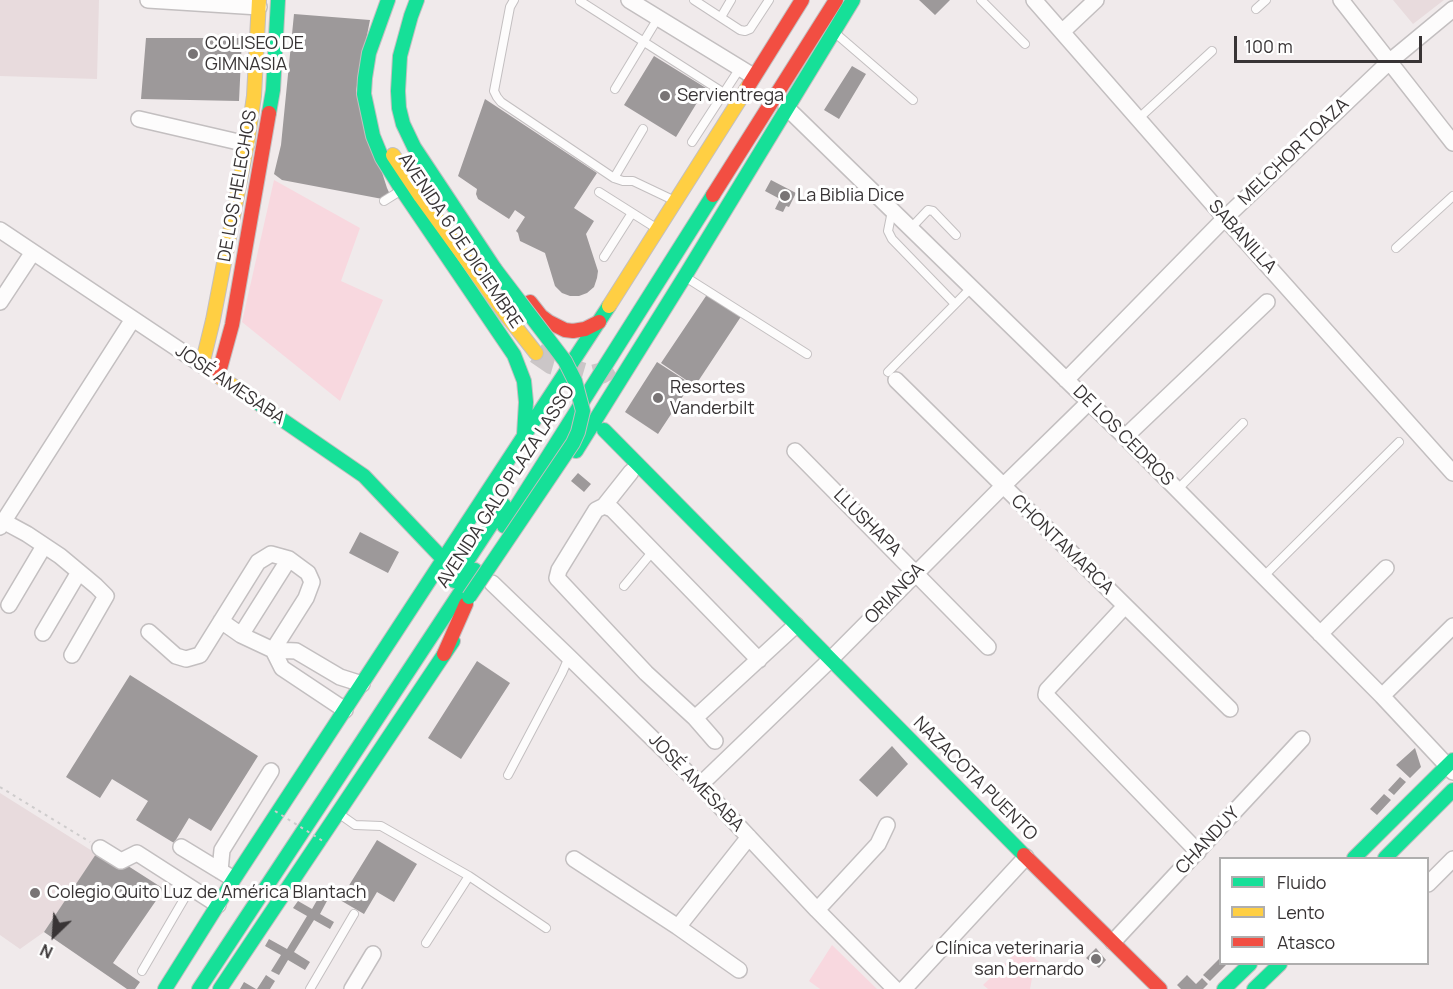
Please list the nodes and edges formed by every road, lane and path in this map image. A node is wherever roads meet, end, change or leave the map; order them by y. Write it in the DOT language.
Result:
graph roads {
  1 [pos="148,0"];
  2 [pos="278,0"];
  3 [pos="388,0"];
  4 [pos="417,0"];
  5 [pos="514,0"];
  6 [pos="629,0"];
  7 [pos="694,0"];
  8 [pos="731,0"];
  9 [pos="769,0"];
  10 [pos="802,0"];
  11 [pos="821,0"];
  12 [pos="836,0"];
  13 [pos="853,0"];
  14 [pos="981,0"];
  15 [pos="1034,0"];
  16 [pos="1096,0"];
  17 [pos="1266,0"];
  18 [pos="1341,0"];
  19 [pos="580,1"];
  20 [pos="259,3"];
  21 [pos="1256,9"];
  22 [pos="1453,9"];
  23 [pos="721,17"];
  24 [pos="658,18"];
  25 [pos="833,31"];
  26 [pos="376,32"];
  27 [pos="1062,32"];
  28 [pos="644,41"];
  29 [pos="1025,44"];
  30 [pos="1212,51"];
  31 [pos="1389,62"];
  32 [pos="746,72"];
  33 [pos="615,89"];
  34 [pos="724,93"];
  35 [pos="913,100"];
  36 [pos="786,107"];
  37 [pos="138,119"];
  38 [pos="1138,119"];
  39 [pos="643,129"];
  40 [pos="692,142"];
  41 [pos="1453,143"];
  42 [pos="247,144"];
  43 [pos="614,178"];
  44 [pos="737,189"];
  45 [pos="402,190"];
  46 [pos="599,192"];
  47 [pos="1453,196"];
  48 [pos="384,201"];
  49 [pos="675,201"];
  50 [pos="892,211"];
  51 [pos="632,213"];
  52 [pos="1225,218"];
  53 [pos="465,223"];
  54 [pos="657,229"];
  55 [pos="910,229"];
  56 [pos="0,230"];
  57 [pos="956,234"];
  58 [pos="1396,248"];
  59 [pos="33,252"];
  60 [pos="604,257"];
  61 [pos="684,276"];
  62 [pos="970,288"];
  63 [pos="0,302"];
  64 [pos="1267,302"];
  65 [pos="955,304"];
  66 [pos="133,319"];
  67 [pos="213,320"];
  68 [pos="599,322"];
  69 [pos="232,326"];
  70 [pos="644,327"];
  71 [pos="536,353"];
  72 [pos="807,354"];
  73 [pos="202,365"];
  74 [pos="218,376"];
  75 [pos="892,376"];
  76 [pos="1066,380"];
  77 [pos="1089,402"];
  78 [pos="606,404"];
  79 [pos="1243,423"];
  80 [pos="604,430"];
  81 [pos="524,435"];
  82 [pos="1125,438"];
  83 [pos="582,441"];
  84 [pos="1399,442"];
  85 [pos="795,451"];
  86 [pos="631,472"];
  87 [pos="1453,472"];
  88 [pos="1003,486"];
  89 [pos="1177,490"];
  90 [pos="604,506"];
  91 [pos="2,524"];
  92 [pos="44,546"];
  93 [pos="653,551"];
  94 [pos="290,559"];
  95 [pos="444,560"];
  96 [pos="1386,568"];
  97 [pos="79,572"];
  98 [pos="916,573"];
  99 [pos="1263,577"];
  100 [pos="492,583"];
  101 [pos="624,586"];
  102 [pos="765,595"];
  103 [pos="9,605"];
  104 [pos="1125,606"];
  105 [pos="222,621"];
  106 [pos="796,625"];
  107 [pos="1453,626"];
  108 [pos="149,632"];
  109 [pos="43,633"];
  110 [pos="1320,634"];
  111 [pos="241,635"];
  112 [pos="988,647"];
  113 [pos="273,650"];
  114 [pos="444,654"];
  115 [pos="72,655"];
  116 [pos="569,657"];
  117 [pos="831,659"];
  118 [pos="759,660"];
  119 [pos="356,682"];
  120 [pos="1382,696"];
  121 [pos="341,707"];
  122 [pos="1230,709"];
  123 [pos="695,718"];
  124 [pos="1302,739"];
  125 [pos="715,741"];
  126 [pos="1451,766"];
  127 [pos="271,771"];
  128 [pos="508,775"];
  129 [pos="700,785"];
  130 [pos="0,787"];
  131 [pos="1453,790"];
  132 [pos="275,811"];
  133 [pos="338,813"];
  134 [pos="887,825"];
  135 [pos="749,837"];
  136 [pos="326,843"];
  137 [pos="181,847"];
  138 [pos="100,848"];
  139 [pos="1198,852"];
  140 [pos="1026,857"];
  141 [pos="1355,857"];
  142 [pos="1385,857"];
  143 [pos="574,859"];
  144 [pos="1453,859"];
  145 [pos="220,871"];
  146 [pos="469,876"];
  147 [pos="234,879"];
  148 [pos="1429,883"];
  149 [pos="191,887"];
  150 [pos="219,905"];
  151 [pos="817,910"];
  152 [pos="354,914"];
  153 [pos="678,927"];
  154 [pos="546,928"];
  155 [pos="1113,942"];
  156 [pos="426,943"];
  157 [pos="373,954"];
  158 [pos="1248,965"];
  159 [pos="1278,965"];
  160 [pos="739,970"];
  161 [pos="142,972"];
  162 [pos="165,989"];
  163 [pos="186,989"];
  164 [pos="199,989"];
  165 [pos="220,989"];
  166 [pos="310,989"];
  167 [pos="352,989"];
  168 [pos="895,989"];
  169 [pos="904,989"];
  170 [pos="1160,989"];
  171 [pos="1224,989"];
  172 [pos="1254,989"];
  1 -- 20 [label="street"];
  2 -- 69 [label="main road, DE LOS HELECHOS"];
  3 -- 26 [label="main road, AVENIDA 6 DE DICIEMBRE"];
  4 -- 53 [label="main road, AVENIDA 6 DE DICIEMBRE"];
  5 -- 43 [label="lane"];
  6 -- 24 [label="street"];
  7 -- 23 [label="lane"];
  8 -- 23 [label="lane"];
  9 -- 23 [label="lane"];
  10 -- 32 [label="main road, AVENIDA GALO PLAZA LASSO"];
  11 -- 163 [label="main road, AVENIDA GALO PLAZA LASSO"];
  12 -- 164 [label="main road, AVENIDA GALO PLAZA LASSO"];
  13 -- 25 [label="main road"];
  14 -- 29 [label="lane"];
  15 -- 27 [label="street, SABANILLA"];
  16 -- 27 [label="street"];
  17 -- 21 [label="lane"];
  18 -- 31 [label="street"];
  19 -- 28 [label="lane"];
  20 -- 42 [label="main road, DE LOS HELECHOS"];
  22 -- 31 [label="street, MELCHOR TOAZA"];
  24 -- 28 [label="lane"];
  24 -- 32 [label="street"];
  25 -- 35 [label="lane"];
  25 -- 36 [label="main road"];
  26 -- 45 [label="main road, AVENIDA 6 DE DICIEMBRE"];
  26 -- 71 [label="main road, AVENIDA 6 DE DICIEMBRE"];
  27 -- 38 [label="street, SABANILLA"];
  28 -- 33 [label="lane"];
  28 -- 34 [label="lane"];
  30 -- 38 [label="lane"];
  31 -- 41 [label="street"];
  31 -- 52 [label="street, MELCHOR TOAZA"];
  32 -- 34 [label="lane"];
  32 -- 49 [label="main road, AVENIDA GALO PLAZA LASSO"];
  34 -- 40 [label="lane"];
  36 -- 44 [label="main road"];
  36 -- 50 [label="street, DE LOS CEDROS"];
  37 -- 42 [label="street"];
  38 -- 52 [label="street, SABANILLA"];
  39 -- 43 [label="lane"];
  42 -- 67 [label="main road, DE LOS HELECHOS"];
  43 -- 49 [label="lane"];
  44 -- 61 [label="main road"];
  44 -- 70 [label="main road"];
  45 -- 48 [label="lane"];
  45 -- 81 [label="main road, AVENIDA 6 DE DICIEMBRE"];
  46 -- 51 [label="lane"];
  47 -- 58 [label="lane"];
  49 -- 54 [label="main road, AVENIDA GALO PLAZA LASSO"];
  50 -- 55 [label="street, DE LOS CEDROS"];
  50 -- 65 [label="lane"];
  51 -- 54 [label="lane"];
  51 -- 60 [label="lane"];
  52 -- 76 [label="street, MELCHOR TOAZA"];
  52 -- 87 [label="street, SABANILLA"];
  53 -- 68 [label="main road"];
  53 -- 114 [label="main road, bridge"];
  54 -- 68 [label="main road, AVENIDA GALO PLAZA LASSO"];
  55 -- 57 [label="lane"];
  55 -- 62 [label="street, DE LOS CEDROS"];
  56 -- 59 [label="street, JOSÉ AMESABA"];
  59 -- 63 [label="street"];
  59 -- 66 [label="street, JOSÉ AMESABA"];
  61 -- 72 [label="lane"];
  61 -- 78 [label="main road"];
  62 -- 65 [label="lane"];
  62 -- 76 [label="street, DE LOS CEDROS"];
  64 -- 82 [label="street"];
  65 -- 75 [label="lane"];
  66 -- 73 [label="street, JOSÉ AMESABA"];
  66 -- 91 [label="street"];
  67 -- 69 [label="main road"];
  67 -- 73 [label="main road, DE LOS HELECHOS"];
  68 -- 81 [label="main road, AVENIDA GALO PLAZA LASSO"];
  69 -- 74 [label="main road, DE LOS HELECHOS"];
  73 -- 74 [label="main road, JOSÉ AMESABA"];
  74 -- 95 [label="main road, JOSÉ AMESABA"];
  75 -- 88 [label="street, CHONTAMARCA"];
  76 -- 77 [label="street, DE LOS CEDROS"];
  77 -- 82 [label="street, DE LOS CEDROS"];
  77 -- 88 [label="street, ORIANGA"];
  78 -- 83 [label="main road"];
  78 -- 102 [label="main road, NAZACOTA PUENTO"];
  79 -- 89 [label="lane"];
  80 -- 102 [label="main road, NAZACOTA PUENTO"];
  81 -- 95 [label="main road, AVENIDA GALO PLAZA LASSO"];
  82 -- 89 [label="street, DE LOS CEDROS"];
  83 -- 86 [label="main road"];
  83 -- 100 [label="main road"];
  84 -- 99 [label="lane"];
  85 -- 98 [label="street, LLUSHAPA"];
  86 -- 90 [label="street"];
  86 -- 102 [label="main road"];
  88 -- 98 [label="street, ORIANGA"];
  88 -- 104 [label="street, CHONTAMARCA"];
  89 -- 99 [label="street, DE LOS CEDROS"];
  90 -- 93 [label="street"];
  90 -- 123 [label="street"];
  91 -- 92 [label="street"];
  92 -- 97 [label="street"];
  92 -- 103 [label="street"];
  93 -- 101 [label="lane"];
  93 -- 118 [label="street"];
  94 -- 105 [label="street"];
  94 -- 111 [label="street"];
  94 -- 113 [label="street"];
  95 -- 119 [label="main road, AVENIDA GALO PLAZA LASSO"];
  96 -- 110 [label="street"];
  97 -- 109 [label="street"];
  97 -- 115 [label="street"];
  98 -- 112 [label="street, LLUSHAPA"];
  98 -- 117 [label="street, ORIANGA"];
  99 -- 110 [label="street, DE LOS CEDROS"];
  100 -- 114 [label="main road"];
  100 -- 116 [label="street, JOSÉ AMESABA"];
  102 -- 106 [label="main road, NAZACOTA PUENTO"];
  104 -- 122 [label="street, CHONTAMARCA"];
  104 -- 139 [label="street"];
  105 -- 108 [label="street"];
  105 -- 111 [label="street"];
  106 -- 117 [label="main road, NAZACOTA PUENTO"];
  106 -- 118 [label="street"];
  107 -- 120 [label="street"];
  110 -- 120 [label="street, DE LOS CEDROS"];
  111 -- 113 [label="street"];
  113 -- 119 [label="street"];
  113 -- 121 [label="street"];
  114 -- 133 [label="main road"];
  116 -- 128 [label="lane"];
  116 -- 129 [label="street, JOSÉ AMESABA"];
  117 -- 129 [label="street, ORIANGA"];
  117 -- 140 [label="main road, NAZACOTA PUENTO"];
  118 -- 123 [label="street"];
  119 -- 121 [label="street"];
  120 -- 126 [label="street, DE LOS CEDROS"];
  121 -- 147 [label="main road"];
  123 -- 125 [label="street"];
  124 -- 139 [label="street, CHANDUY"];
  126 -- 141 [label="main road"];
  127 -- 145 [label="street"];
  129 -- 135 [label="street, JOSÉ AMESABA"];
  130 -- 138 [label="path"];
  131 -- 142 [label="main road"];
  132 -- 136 [label="path, bridge"];
  133 -- 146 [label="lane"];
  133 -- 165 [label="main road"];
  134 -- 151 [label="street"];
  135 -- 151 [label="street, JOSÉ AMESABA"];
  135 -- 153 [label="street"];
  137 -- 145 [label="street"];
  138 -- 149 [label="street"];
  139 -- 155 [label="street, CHANDUY"];
  140 -- 155 [label="main road, NAZACOTA PUENTO"];
  140 -- 169 [label="street"];
  143 -- 153 [label="street"];
  144 -- 148 [label="street"];
  145 -- 147 [label="street"];
  146 -- 154 [label="lane"];
  146 -- 156 [label="lane"];
  147 -- 150 [label="main road"];
  149 -- 150 [label="street"];
  149 -- 161 [label="lane"];
  150 -- 162 [label="main road"];
  151 -- 168 [label="street, JOSÉ AMESABA"];
  152 -- 166 [label="lane"];
  153 -- 160 [label="street"];
  155 -- 170 [label="main road, NAZACOTA PUENTO"];
  157 -- 167 [label="street"];
  158 -- 171 [label="main road"];
  159 -- 172 [label="main road"];
}
